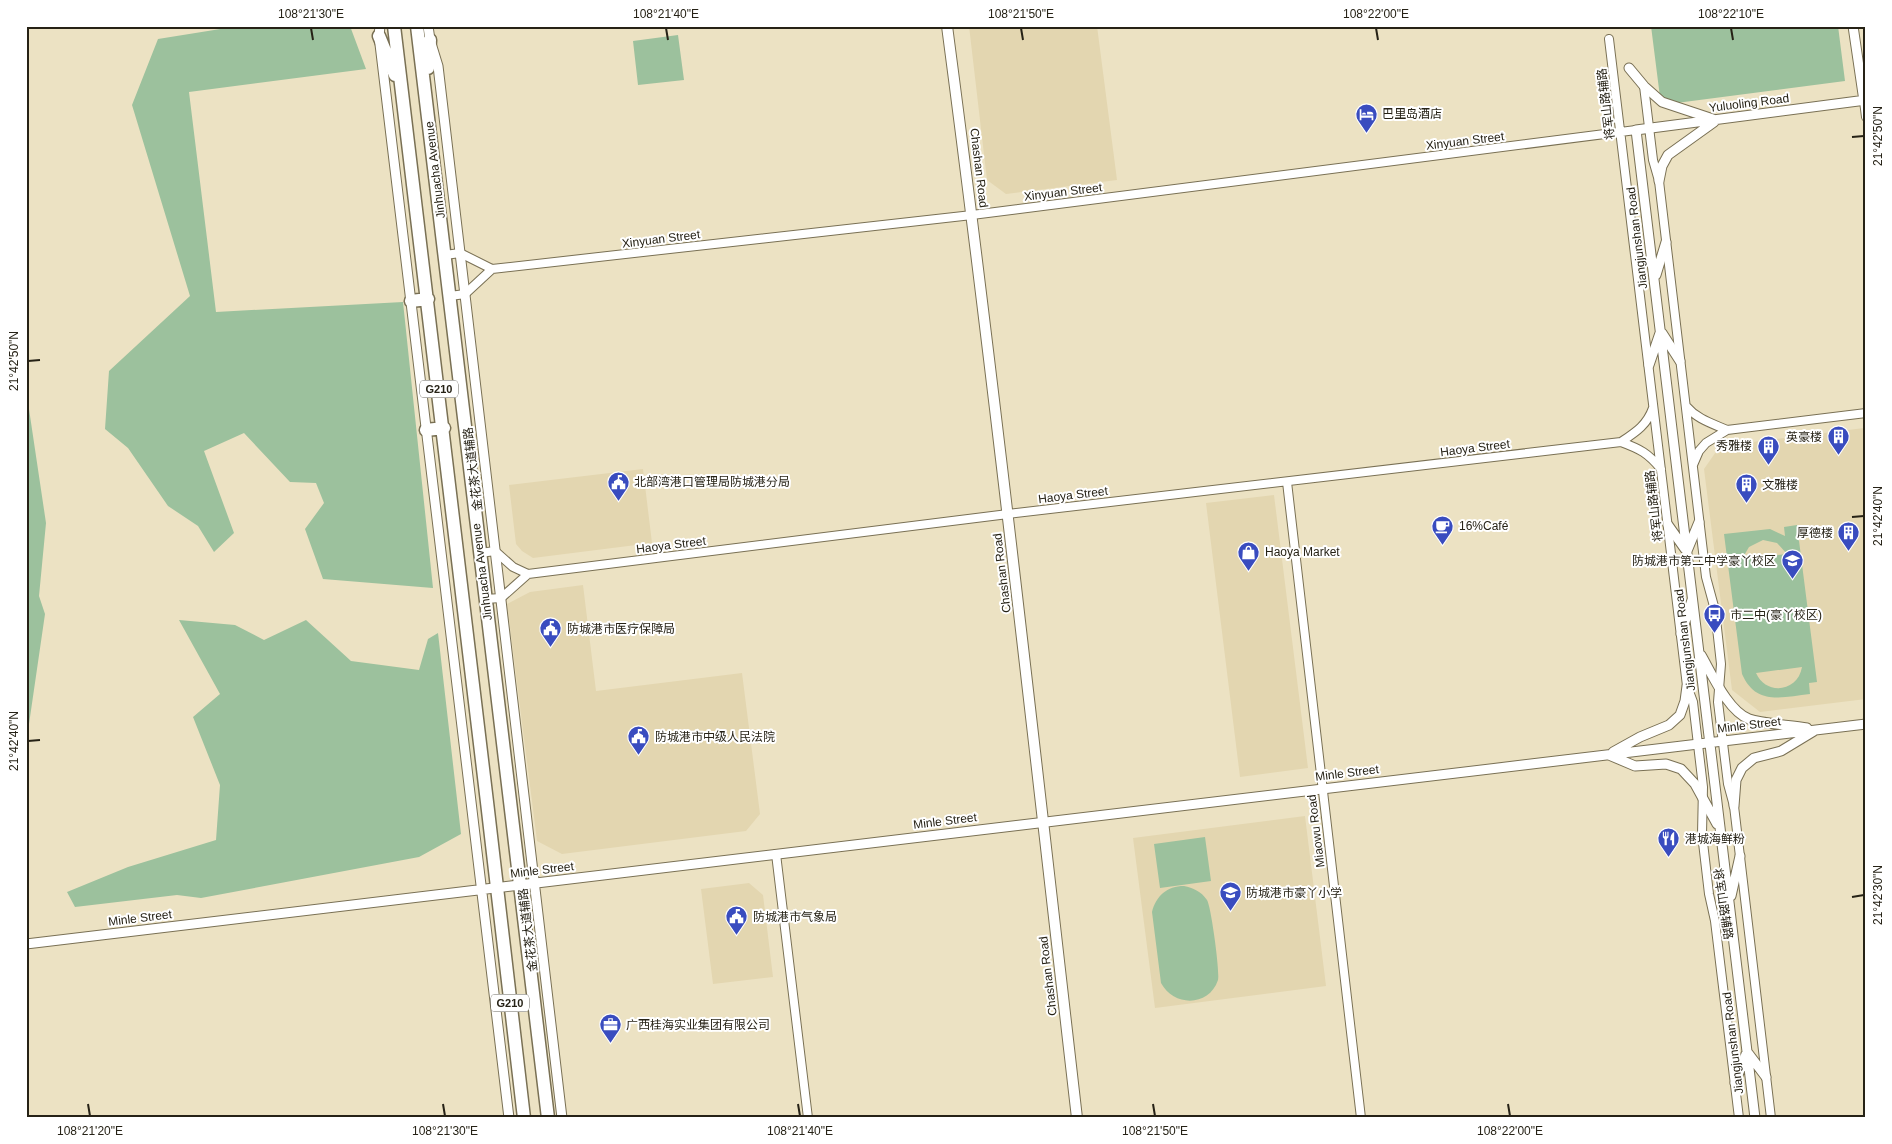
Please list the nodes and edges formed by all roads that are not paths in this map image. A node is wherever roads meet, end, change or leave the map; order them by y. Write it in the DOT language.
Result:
graph roads {
  1 [pos="394,26"];
  2 [pos="417,26"];
  3 [pos="430,26"];
  4 [pos="947,26"];
  5 [pos="1853,26"];
  6 [pos="378,30"];
  7 [pos="1609,39"];
  8 [pos="430,40"];
  9 [pos="1629,68"];
  10 [pos="1644,86"];
  11 [pos="402,91"];
  12 [pos="426,95"];
  13 [pos="1865,101"];
  14 [pos="1866,117"];
  15 [pos="1716,120"];
  16 [pos="1649,129"];
  17 [pos="1636,130"];
  18 [pos="1621,132"];
  19 [pos="1659,181"];
  20 [pos="972,214"];
  21 [pos="1666,242"];
  22 [pos="460,253"];
  23 [pos="445,255"];
  24 [pos="492,269"];
  25 [pos="1654,280"];
  26 [pos="465,294"];
  27 [pos="450,296"];
  28 [pos="428,298"];
  29 [pos="411,300"];
  30 [pos="1660,331"];
  31 [pos="1680,361"];
  32 [pos="1648,365"];
  33 [pos="1686,404"];
  34 [pos="1654,407"];
  35 [pos="1866,413"];
  36 [pos="444,428"];
  37 [pos="426,430"];
  38 [pos="1727,430"];
  39 [pos="1622,442"];
  40 [pos="1693,467"];
  41 [pos="1661,469"];
  42 [pos="1287,482"];
  43 [pos="1008,514"];
  44 [pos="1700,522"];
  45 [pos="1668,525"];
  46 [pos="495,551"];
  47 [pos="1687,551"];
  48 [pos="480,553"];
  49 [pos="528,574"];
  50 [pos="501,598"];
  51 [pos="1693,598"];
  52 [pos="485,600"];
  53 [pos="464,602"];
  54 [pos="447,603"];
  55 [pos="1681,634"];
  56 [pos="1699,651"];
  57 [pos="1687,686"];
  58 [pos="1720,686"];
  59 [pos="1866,724"];
  60 [pos="1817,730"];
  61 [pos="1723,741"];
  62 [pos="1710,742"];
  63 [pos="1698,744"];
  64 [pos="1608,754"];
  65 [pos="1322,789"];
  66 [pos="1703,798"];
  67 [pos="1734,806"];
  68 [pos="1043,822"];
  69 [pos="1720,829"];
  70 [pos="776,854"];
  71 [pos="1740,856"];
  72 [pos="535,883"];
  73 [pos="521,885"];
  74 [pos="497,888"];
  75 [pos="481,890"];
  76 [pos="1729,903"];
  77 [pos="26,944"];
  78 [pos="1747,1052"];
  79 [pos="1766,1077"];
  80 [pos="1735,1083"];
  81 [pos="508,1118"];
  82 [pos="524,1118"];
  83 [pos="548,1118"];
  84 [pos="562,1118"];
  85 [pos="808,1118"];
  86 [pos="1077,1118"];
  87 [pos="1361,1118"];
  88 [pos="1739,1118"];
  89 [pos="1755,1118"];
  90 [pos="1771,1118"];
  1 -- 11 [label="highway, Jinhuacha Avenue / G210"];
  2 -- 12 [label="highway, Jinhuacha Avenue / G210"];
  3 -- 8 [label="street"];
  4 -- 20 [label="main road, Chashan Road"];
  5 -- 13 [label="street"];
  6 -- 11 [label="highway"];
  6 -- 29 [label="street"];
  7 -- 18 [label="street, 将军山路辅路"];
  8 -- 12 [label="highway"];
  8 -- 22 [label="street, 金花茶大道辅路"];
  9 -- 10 [label="street"];
  10 -- 15 [label="street"];
  10 -- 16 [label="street, 将军山路辅路"];
  11 -- 28 [label="highway, Jinhuacha Avenue / G210"];
  12 -- 23 [label="highway, Jinhuacha Avenue / G210"];
  13 -- 14 [label="street"];
  13 -- 15 [label="street, Yuluoling Road"];
  15 -- 16 [label="street, Yuluoling Road"];
  15 -- 19 [label="street"];
  16 -- 17 [label="street, Yuluoling Road"];
  16 -- 19 [label="street, 将军山路辅路"];
  17 -- 18 [label="street, Xinyuan Street"];
  17 -- 25 [label="street, Jiangjunshan Road"];
  18 -- 20 [label="street, Xinyuan Street"];
  18 -- 32 [label="street, 将军山路辅路"];
  19 -- 21 [label="street, 将军山路辅路"];
  20 -- 24 [label="street, Xinyuan Street"];
  20 -- 43 [label="main road, Chashan Road"];
  21 -- 25 [label="street"];
  21 -- 31 [label="street, 将军山路辅路"];
  22 -- 23 [label="street"];
  22 -- 24 [label="street"];
  22 -- 26 [label="street, 金花茶大道辅路"];
  23 -- 27 [label="highway, Jinhuacha Avenue / G210"];
  24 -- 26 [label="street"];
  25 -- 30 [label="street, Jiangjunshan Road"];
  26 -- 27 [label="street"];
  26 -- 46 [label="street, 金花茶大道辅路"];
  27 -- 48 [label="highway, Jinhuacha Avenue / G210"];
  28 -- 29 [label="highway"];
  28 -- 36 [label="highway, Jinhuacha Avenue / G210"];
  29 -- 37 [label="street"];
  30 -- 31 [label="street"];
  30 -- 32 [label="street"];
  30 -- 47 [label="street, Jiangjunshan Road"];
  31 -- 33 [label="street, 将军山路辅路"];
  32 -- 34 [label="street, 将军山路辅路"];
  33 -- 38 [label="street"];
  33 -- 40 [label="street, 将军山路辅路"];
  34 -- 39 [label="street, Haoya Street"];
  34 -- 41 [label="street, 将军山路辅路"];
  35 -- 38 [label="street"];
  36 -- 37 [label="highway"];
  36 -- 53 [label="highway, Jinhuacha Avenue / G210"];
  37 -- 54 [label="street"];
  38 -- 40 [label="street"];
  39 -- 41 [label="street"];
  39 -- 42 [label="street, Haoya Street"];
  40 -- 44 [label="street, 将军山路辅路"];
  41 -- 45 [label="street, 将军山路辅路"];
  42 -- 43 [label="street, Haoya Street"];
  42 -- 65 [label="street, Miaowu Road"];
  43 -- 49 [label="street, Haoya Street"];
  43 -- 68 [label="main road, Chashan Road"];
  44 -- 47 [label="street"];
  44 -- 58 [label="street, 将军山路辅路"];
  45 -- 47 [label="street"];
  45 -- 55 [label="street, 将军山路辅路"];
  46 -- 48 [label="street"];
  46 -- 49 [label="street"];
  46 -- 50 [label="street, 金花茶大道辅路"];
  47 -- 51 [label="street, Jiangjunshan Road"];
  48 -- 52 [label="highway, Jinhuacha Avenue / G210"];
  49 -- 50 [label="street"];
  50 -- 52 [label="street"];
  50 -- 72 [label="street, 金花茶大道辅路"];
  51 -- 55 [label="street"];
  51 -- 56 [label="street, Jiangjunshan Road"];
  52 -- 73 [label="highway, Jinhuacha Avenue / G210"];
  53 -- 54 [label="street"];
  53 -- 74 [label="highway, Jinhuacha Avenue / G210"];
  54 -- 75 [label="street"];
  55 -- 57 [label="street, 将军山路辅路"];
  56 -- 58 [label="street"];
  56 -- 62 [label="street, Jiangjunshan Road"];
  57 -- 63 [label="street, 将军山路辅路"];
  57 -- 64 [label="street"];
  58 -- 60 [label="street"];
  58 -- 61 [label="street, 将军山路辅路"];
  59 -- 60 [label="street, Minle Street"];
  60 -- 61 [label="street, Minle Street"];
  60 -- 67 [label="street"];
  61 -- 62 [label="street, Minle Street"];
  61 -- 67 [label="street, 将军山路辅路"];
  62 -- 63 [label="street, Minle Street"];
  62 -- 69 [label="street, Jiangjunshan Road"];
  63 -- 64 [label="street, Minle Street"];
  63 -- 66 [label="street, 将军山路辅路"];
  64 -- 65 [label="street, Minle Street"];
  64 -- 66 [label="street"];
  65 -- 68 [label="street, Minle Street"];
  65 -- 87 [label="street, Miaowu Road"];
  66 -- 69 [label="street"];
  66 -- 80 [label="street, 将军山路辅路"];
  67 -- 71 [label="street, 将军山路辅路"];
  68 -- 70 [label="street, Minle Street"];
  68 -- 86 [label="main road, Chashan Road"];
  69 -- 76 [label="street, Jiangjunshan Road"];
  70 -- 72 [label="street, Minle Street"];
  70 -- 85 [label="street"];
  71 -- 76 [label="street"];
  71 -- 79 [label="street, 将军山路辅路"];
  72 -- 73 [label="street, Minle Street"];
  72 -- 84 [label="street, 金花茶大道辅路"];
  73 -- 74 [label="street, Minle Street"];
  73 -- 83 [label="highway, Jinhuacha Avenue / G210"];
  74 -- 75 [label="street, Minle Street"];
  74 -- 82 [label="highway, Jinhuacha Avenue / G210"];
  75 -- 77 [label="street, Minle Street"];
  75 -- 81 [label="street"];
  76 -- 78 [label="street, Jiangjunshan Road"];
  78 -- 79 [label="street"];
  78 -- 80 [label="street"];
  78 -- 89 [label="street, Jiangjunshan Road"];
  79 -- 90 [label="street, 将军山路辅路"];
  80 -- 88 [label="street, 将军山路辅路"];
}
